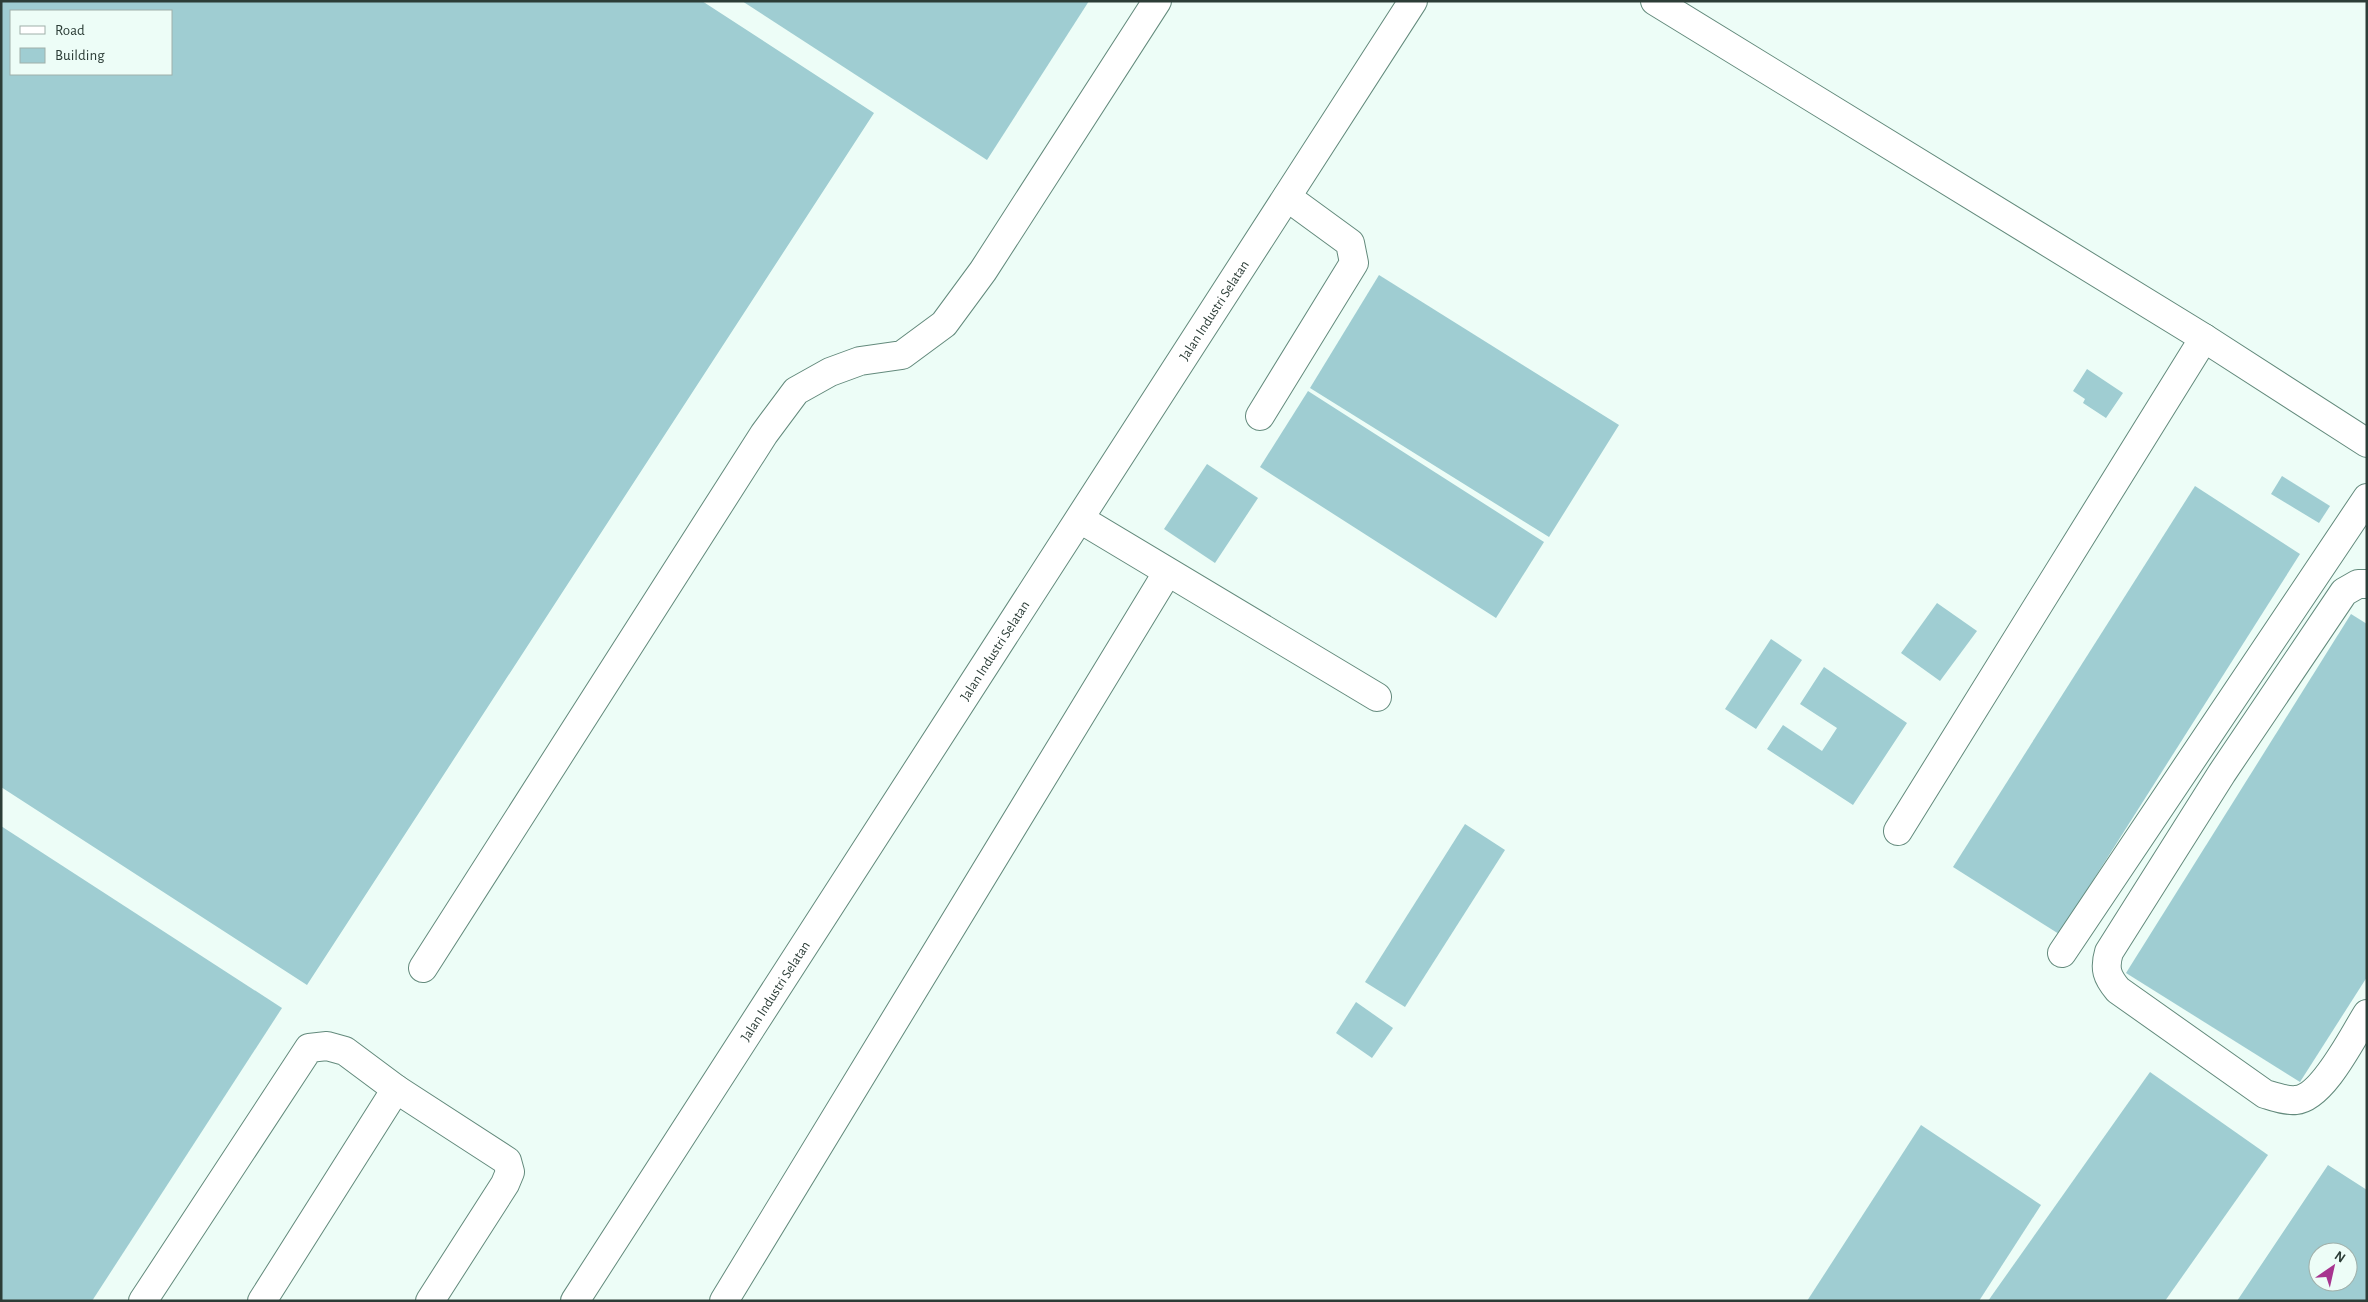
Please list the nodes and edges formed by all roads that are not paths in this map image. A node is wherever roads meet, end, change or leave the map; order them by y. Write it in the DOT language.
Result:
graph roads {
  1 [pos="1157,1"];
  2 [pos="1413,1"];
  3 [pos="1655,1"];
  4 [pos="1287,197"];
  5 [pos="2204,338"];
  6 [pos="1260,416"];
  7 [pos="2367,442"];
  8 [pos="2367,498"];
  9 [pos="1080,519"];
  10 [pos="1167,573"];
  11 [pos="2367,584"];
  12 [pos="1377,697"];
  13 [pos="1898,831"];
  14 [pos="2062,954"];
  15 [pos="423,968"];
  16 [pos="2367,1014"];
  17 [pos="396,1089"];
  18 [pos="143,1301"];
  19 [pos="262,1301"];
  20 [pos="430,1301"];
  21 [pos="575,1301"];
  22 [pos="724,1301"];
  1 -- 15 [label="street"];
  2 -- 4 [label="street, Jalan Industri Selatan"];
  3 -- 5 [label="street"];
  4 -- 6 [label="street"];
  4 -- 9 [label="street, Jalan Industri Selatan"];
  5 -- 7 [label="street"];
  5 -- 13 [label="street"];
  8 -- 14 [label="street"];
  9 -- 10 [label="street"];
  9 -- 21 [label="street, Jalan Industri Selatan"];
  10 -- 12 [label="street"];
  10 -- 22 [label="street"];
  11 -- 16 [label="street"];
  17 -- 18 [label="street"];
  17 -- 19 [label="street"];
  17 -- 20 [label="street"];
}
